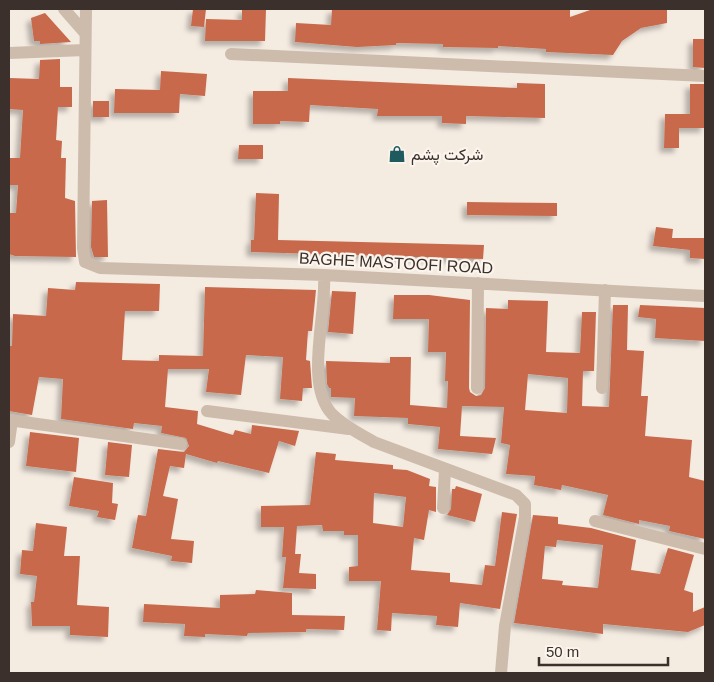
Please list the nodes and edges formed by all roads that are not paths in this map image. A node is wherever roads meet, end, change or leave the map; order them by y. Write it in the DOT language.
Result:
graph roads {
  1 [pos="64,9"];
  2 [pos="86,9"];
  3 [pos="85,33"];
  4 [pos="85,50"];
  5 [pos="9,53"];
  6 [pos="231,54"];
  7 [pos="705,76"];
  8 [pos="324,275"];
  9 [pos="478,283"];
  10 [pos="605,290"];
  11 [pos="705,296"];
  12 [pos="477,388"];
  13 [pos="602,388"];
  14 [pos="207,411"];
  15 [pos="10,420"];
  16 [pos="352,430"];
  17 [pos="9,442"];
  18 [pos="181,444"];
  19 [pos="445,470"];
  20 [pos="442,508"];
  21 [pos="595,521"];
  22 [pos="705,549"];
  23 [pos="501,673"];
  1 -- 3 [label="street"];
  2 -- 3 [label="street"];
  3 -- 4 [label="street"];
  4 -- 5 [label="street"];
  4 -- 8 [label="street, BAGHE MASTOOFI ROAD"];
  6 -- 7 [label="street"];
  8 -- 9 [label="street, BAGHE MASTOOFI ROAD"];
  8 -- 16 [label="street"];
  9 -- 10 [label="street, BAGHE MASTOOFI ROAD"];
  9 -- 12 [label="street"];
  10 -- 11 [label="street, BAGHE MASTOOFI ROAD"];
  10 -- 13 [label="street"];
  14 -- 16 [label="street"];
  15 -- 17 [label="street"];
  15 -- 18 [label="street"];
  16 -- 19 [label="street"];
  19 -- 20 [label="street"];
  19 -- 23 [label="street"];
  21 -- 22 [label="street"];
}
